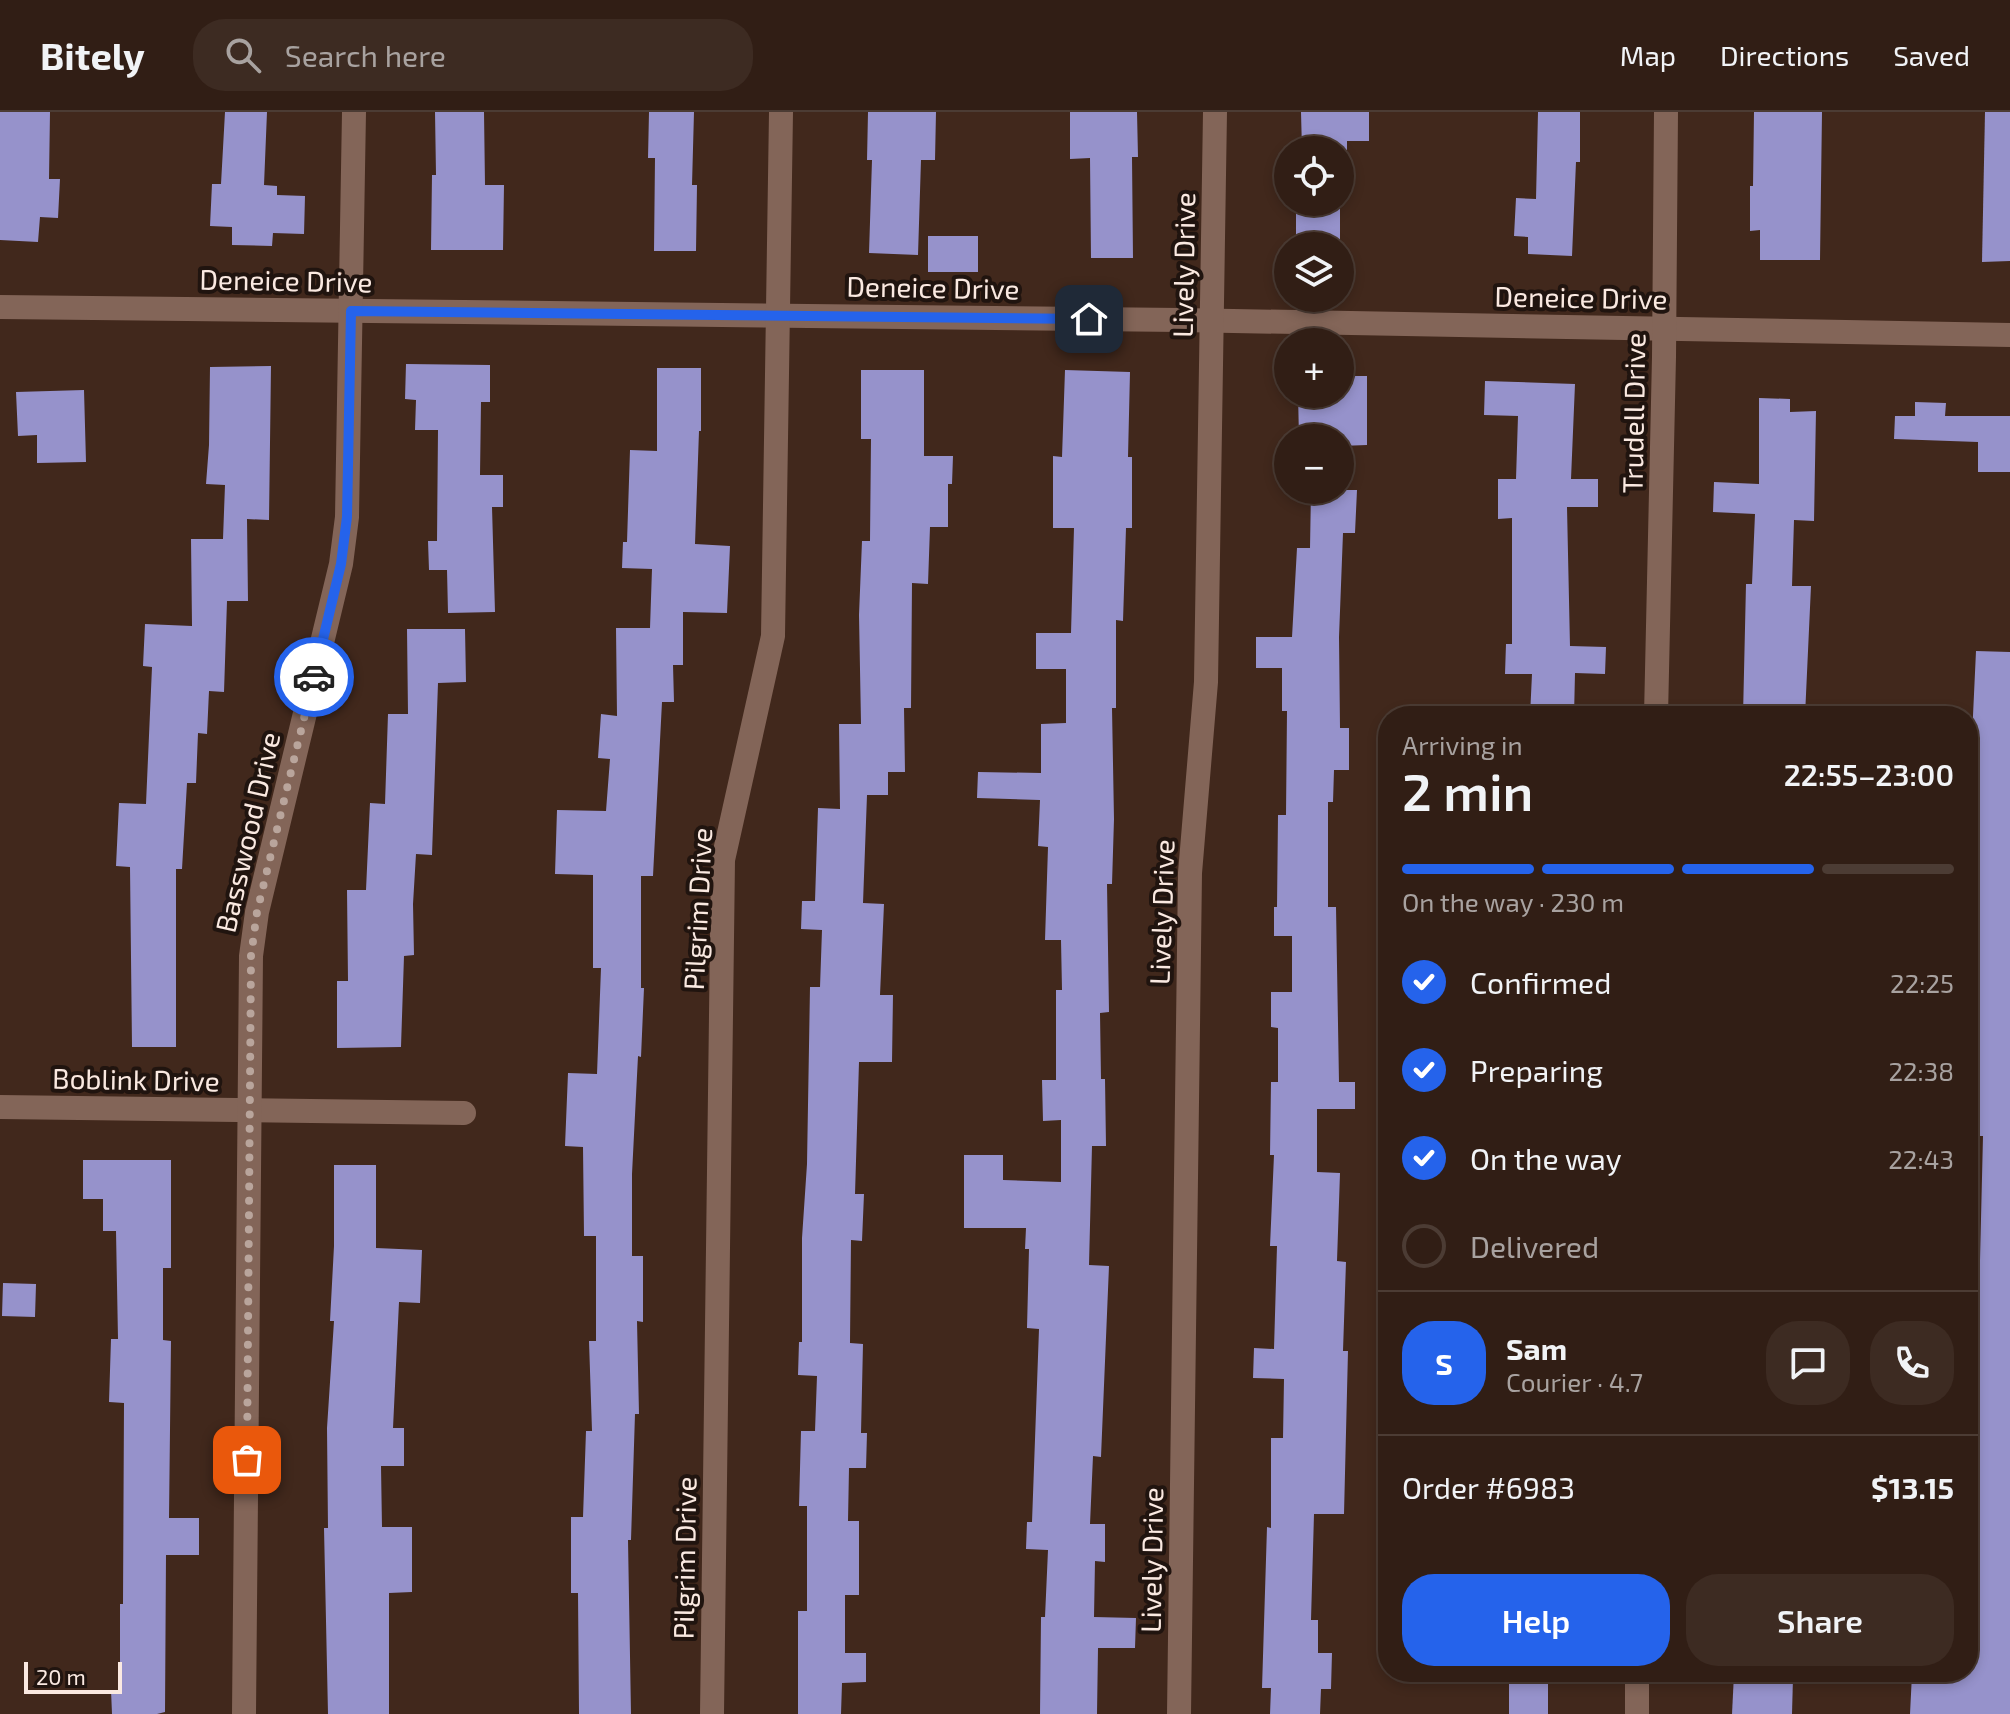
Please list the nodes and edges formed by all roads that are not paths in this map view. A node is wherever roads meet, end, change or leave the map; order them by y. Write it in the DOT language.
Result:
graph roads {
  1 [pos="354,112"];
  2 [pos="781,112"];
  3 [pos="1215,112"];
  4 [pos="1666,112"];
  5 [pos="0,307"];
  6 [pos="351,311"];
  7 [pos="779,316"];
  8 [pos="1212,320"];
  9 [pos="1665,328"];
  10 [pos="2010,335"];
  11 [pos="1656,706"];
  12 [pos="0,1107"];
  13 [pos="251,1110"];
  14 [pos="464,1113"];
  15 [pos="1637,1682"];
  16 [pos="244,1714"];
  17 [pos="712,1714"];
  18 [pos="1179,1714"];
  19 [pos="1637,1714"];
  1 -- 6 [label="street, Basswood Drive"];
  2 -- 7 [label="street, Pilgrim Drive"];
  3 -- 8 [label="street, Lively Drive"];
  4 -- 9 [label="street, Trudell Drive"];
  5 -- 6 [label="street, Deneice Drive"];
  6 -- 7 [label="street, Deneice Drive"];
  6 -- 13 [label="street, Basswood Drive"];
  7 -- 8 [label="street, Deneice Drive"];
  7 -- 17 [label="street, Pilgrim Drive"];
  8 -- 9 [label="street, Deneice Drive"];
  8 -- 18 [label="street, Lively Drive"];
  9 -- 10 [label="street, Deneice Drive"];
  9 -- 11 [label="street, Trudell Drive"];
  12 -- 13 [label="street, Boblink Drive"];
  13 -- 14 [label="street, Boblink Drive"];
  13 -- 16 [label="street, Basswood Drive"];
  15 -- 19 [label="street"];
}
